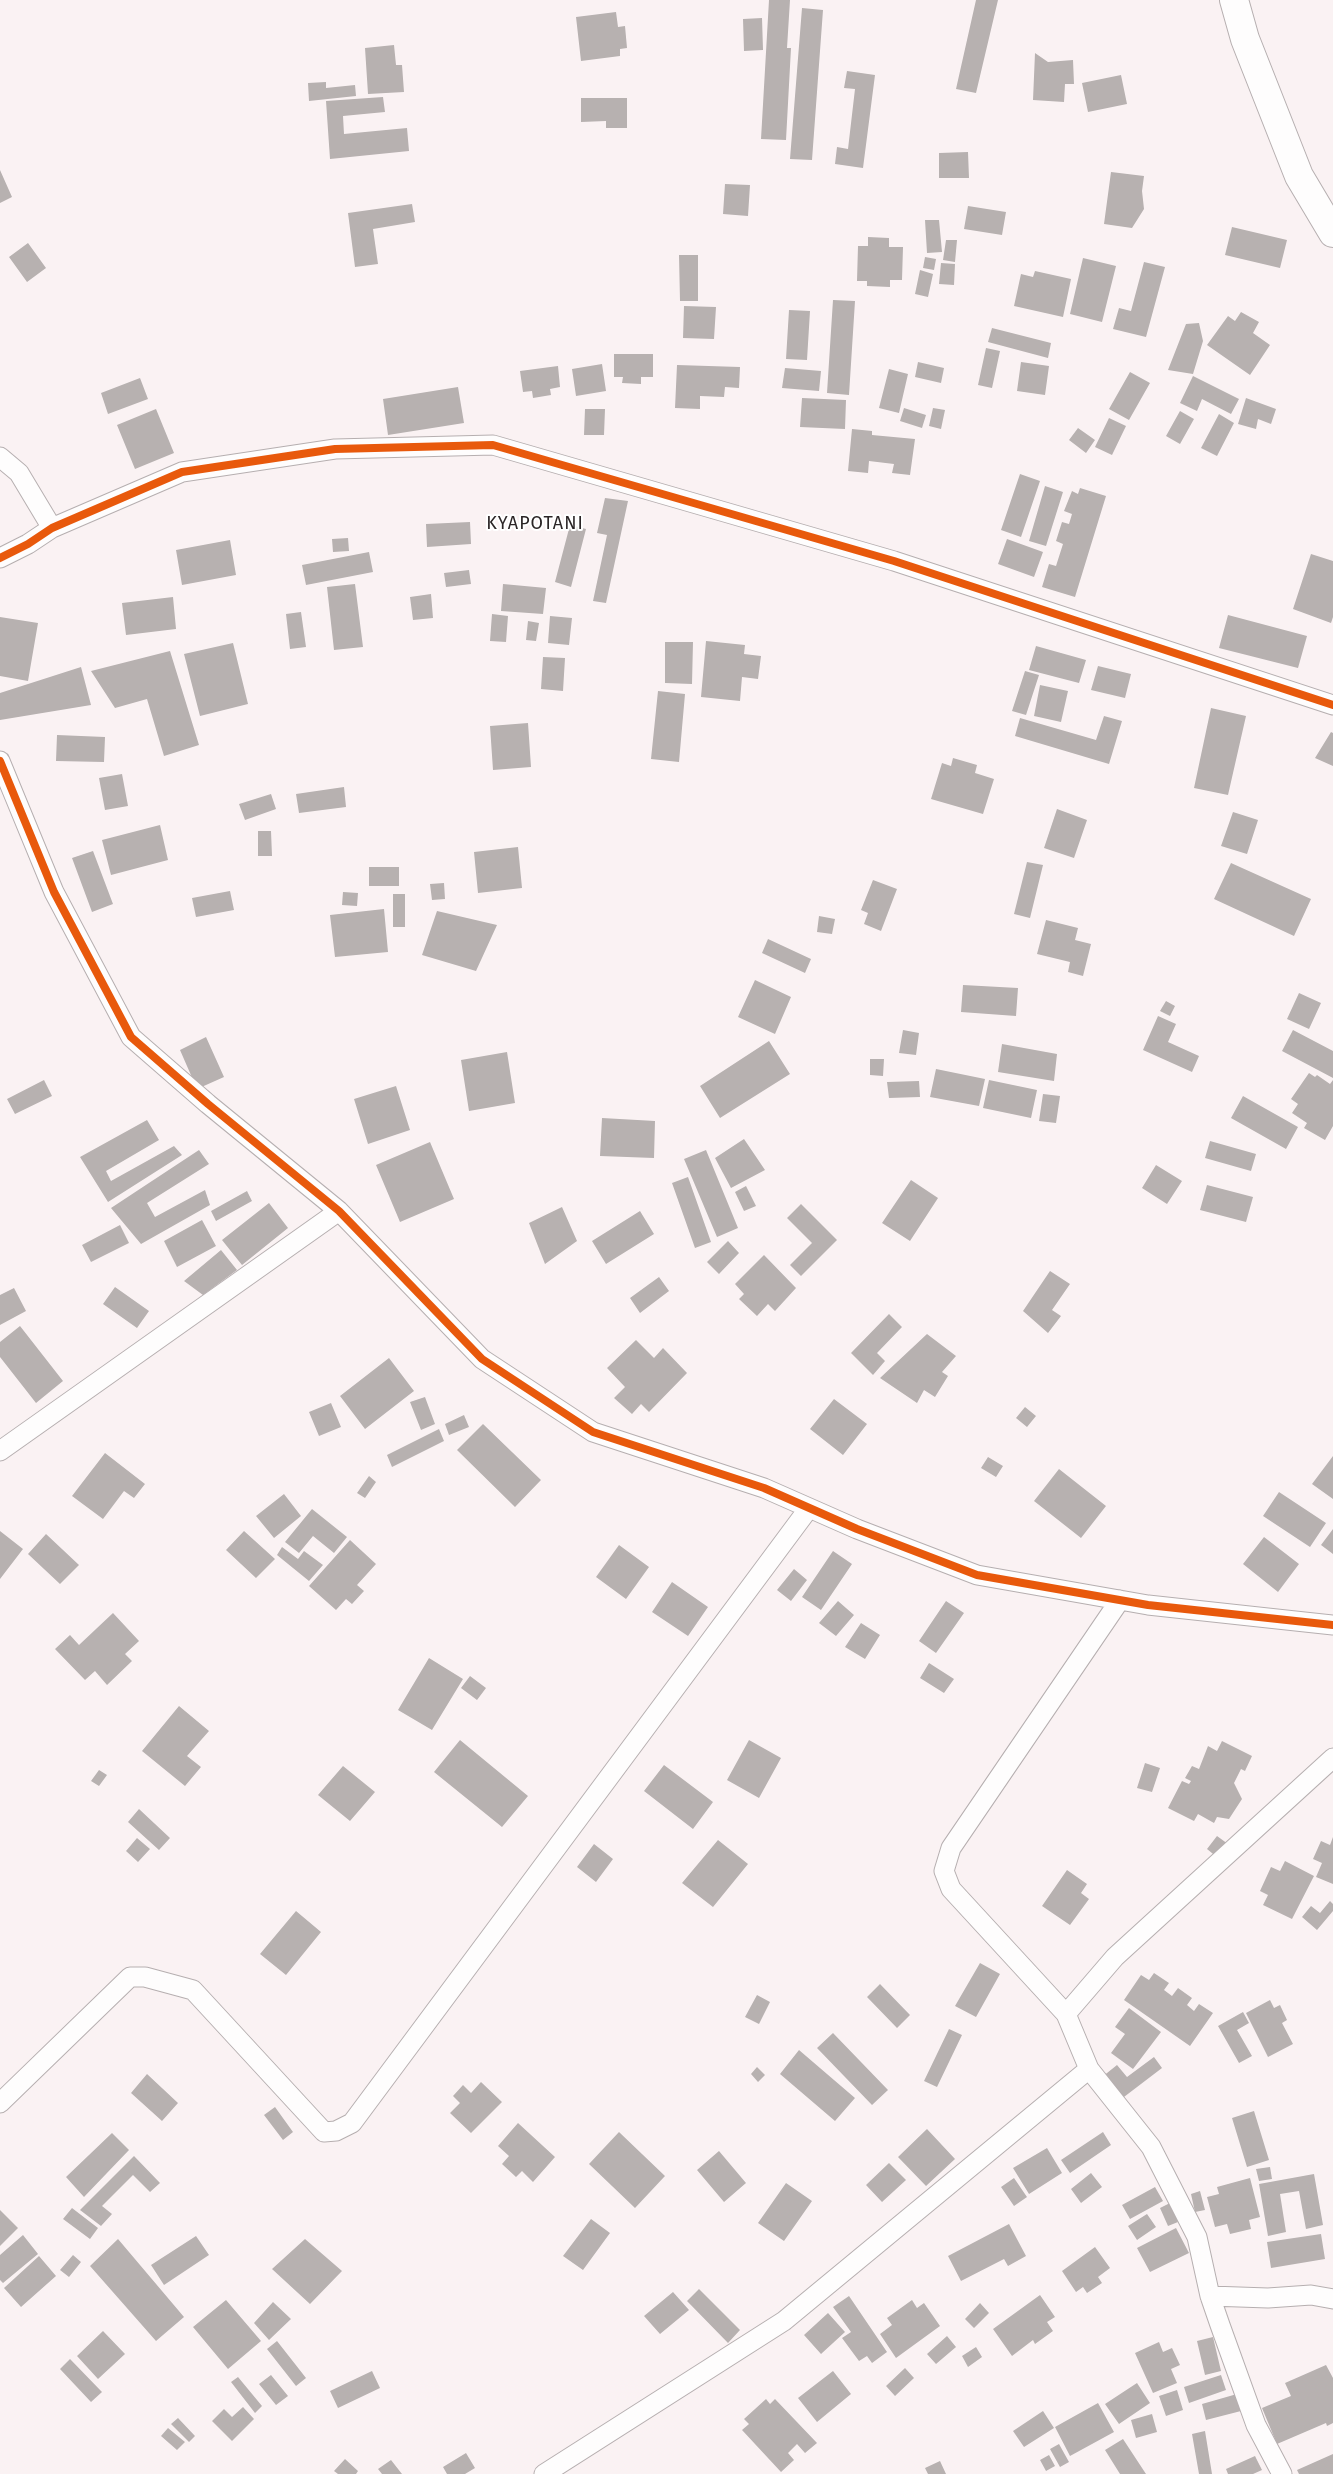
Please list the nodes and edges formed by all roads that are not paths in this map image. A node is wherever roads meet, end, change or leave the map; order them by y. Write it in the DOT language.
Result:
graph roads {
  1 [pos="1234,0"];
  2 [pos="1333,233"];
  3 [pos="0,457"];
  4 [pos="52,528"];
  5 [pos="0,558"];
  6 [pos="1333,705"];
  7 [pos="0,760"];
  8 [pos="339,1211"];
  9 [pos="0,1451"];
  10 [pos="809,1508"];
  11 [pos="1120,1600"];
  12 [pos="1333,1625"];
  13 [pos="1333,1758"];
  14 [pos="1066,2014"];
  15 [pos="1088,2069"];
  16 [pos="0,2103"];
  17 [pos="1210,2296"];
  18 [pos="1333,2299"];
  19 [pos="544,2474"];
  20 [pos="1282,2474"];
  1 -- 2 [label="street"];
  3 -- 4 [label="street"];
  4 -- 5 [label="street"];
  4 -- 6 [label="street"];
  7 -- 8 [label="street"];
  8 -- 9 [label="street"];
  8 -- 10 [label="street"];
  10 -- 11 [label="street"];
  10 -- 16 [label="street"];
  11 -- 12 [label="street"];
  11 -- 14 [label="street"];
  13 -- 14 [label="street"];
  14 -- 15 [label="street"];
  15 -- 17 [label="street"];
  15 -- 19 [label="street"];
  17 -- 18 [label="street"];
  17 -- 20 [label="street"];
}
